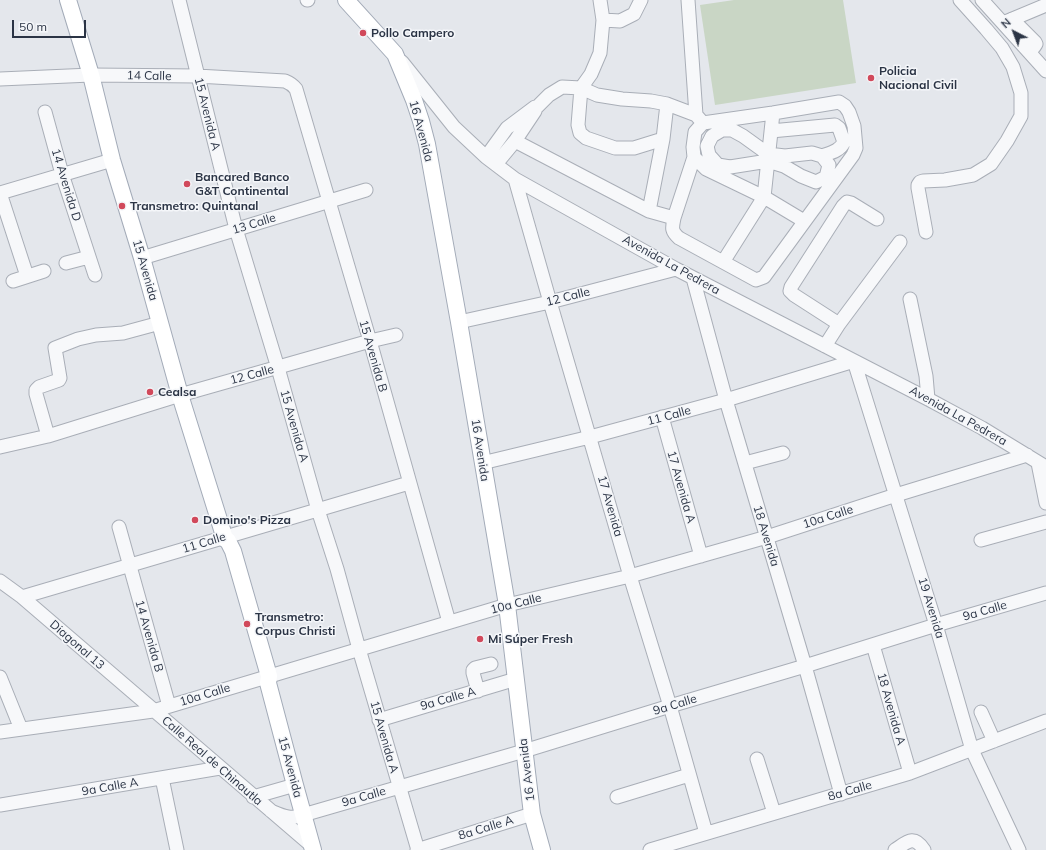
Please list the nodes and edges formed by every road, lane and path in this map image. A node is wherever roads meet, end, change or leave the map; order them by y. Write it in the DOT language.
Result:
graph roads {
  1 [pos="68,0"];
  2 [pos="178,0"];
  3 [pos="346,0"];
  4 [pos="600,0"];
  5 [pos="641,0"];
  6 [pos="688,0"];
  7 [pos="960,0"];
  8 [pos="982,0"];
  9 [pos="1039,5"];
  10 [pos="603,20"];
  11 [pos="1008,21"];
  12 [pos="395,54"];
  13 [pos="1046,71"];
  14 [pos="90,75"];
  15 [pos="197,76"];
  16 [pos="0,79"];
  17 [pos="581,88"];
  18 [pos="296,89"];
  19 [pos="667,104"];
  20 [pos="537,107"];
  21 [pos="45,112"];
  22 [pos="773,113"];
  23 [pos="699,119"];
  24 [pos="771,131"];
  25 [pos="663,139"];
  26 [pos="515,141"];
  27 [pos="694,156"];
  28 [pos="822,156"];
  29 [pos="768,158"];
  30 [pos="112,160"];
  31 [pos="491,161"];
  32 [pos="62,174"];
  33 [pos="515,178"];
  34 [pos="366,190"];
  35 [pos="0,193"];
  36 [pos="764,197"];
  37 [pos="329,201"];
  38 [pos="649,211"];
  39 [pos="674,218"];
  40 [pos="877,219"];
  41 [pos="804,221"];
  42 [pos="236,229"];
  43 [pos="926,232"];
  44 [pos="900,242"];
  45 [pos="89,256"];
  46 [pos="142,258"];
  47 [pos="724,262"];
  48 [pos="66,264"];
  49 [pos="676,269"];
  50 [pos="44,271"];
  51 [pos="27,276"];
  52 [pos="95,276"];
  53 [pos="693,278"];
  54 [pos="13,281"];
  55 [pos="910,299"];
  56 [pos="550,302"];
  57 [pos="459,322"];
  58 [pos="160,323"];
  59 [pos="840,324"];
  60 [pos="396,335"];
  61 [pos="370,341"];
  62 [pos="825,346"];
  63 [pos="854,361"];
  64 [pos="278,368"];
  65 [pos="180,395"];
  66 [pos="928,399"];
  67 [pos="726,400"];
  68 [pos="662,418"];
  69 [pos="48,436"];
  70 [pos="590,437"];
  71 [pos="0,447"];
  72 [pos="783,453"];
  73 [pos="1027,455"];
  74 [pos="482,463"];
  75 [pos="745,464"];
  76 [pos="1042,465"];
  77 [pos="409,483"];
  78 [pos="896,495"];
  79 [pos="1046,503"];
  80 [pos="318,510"];
  81 [pos="1046,522"];
  82 [pos="119,527"];
  83 [pos="767,537"];
  84 [pos="225,538"];
  85 [pos="981,540"];
  86 [pos="701,556"];
  87 [pos="129,566"];
  88 [pos="630,576"];
  89 [pos="0,581"];
  90 [pos="1046,593"];
  91 [pos="22,597"];
  92 [pos="507,605"];
  93 [pos="449,622"];
  94 [pos="936,625"];
  95 [pos="872,645"];
  96 [pos="359,649"];
  97 [pos="491,664"];
  98 [pos="805,666"];
  99 [pos="0,677"];
  100 [pos="267,679"];
  101 [pos="516,679"];
  102 [pos="478,691"];
  103 [pos="169,706"];
  104 [pos="670,706"];
  105 [pos="153,711"];
  106 [pos="981,712"];
  107 [pos="379,720"];
  108 [pos="1046,721"];
  109 [pos="21,729"];
  110 [pos="0,732"];
  111 [pos="994,741"];
  112 [pos="524,750"];
  113 [pos="972,750"];
  114 [pos="757,759"];
  115 [pos="220,768"];
  116 [pos="910,773"];
  117 [pos="689,775"];
  118 [pos="162,778"];
  119 [pos="294,785"];
  120 [pos="399,787"];
  121 [pos="841,794"];
  122 [pos="253,796"];
  123 [pos="617,797"];
  124 [pos="0,805"];
  125 [pos="271,811"];
  126 [pos="774,813"];
  127 [pos="532,814"];
  128 [pos="303,815"];
  129 [pos="706,833"];
  130 [pos="920,845"];
  131 [pos="309,849"];
  132 [pos="174,850"];
  133 [pos="418,850"];
  134 [pos="542,850"];
  135 [pos="650,850"];
  136 [pos="895,850"];
  137 [pos="1019,850"];
  1 -- 14 [label="main road, 15 Avenida"];
  2 -- 15 [label="street, 15 Avenida A"];
  3 -- 12 [label="main road, Avenida La Pedrera"];
  4 -- 10 [label="street"];
  5 -- 10 [label="street"];
  6 -- 23 [label="street"];
  7 -- 43 [label="street"];
  8 -- 11 [label="street"];
  9 -- 11 [label="street"];
  10 -- 17 [label="street"];
  11 -- 13 [label="street"];
  12 -- 31 [label="street, Avenida La Pedrera"];
  12 -- 57 [label="main road, 16 Avenida"];
  14 -- 15 [label="street, 14 Calle"];
  14 -- 16 [label="street, 14 Calle"];
  14 -- 30 [label="main road, 15 Avenida"];
  15 -- 18 [label="street, 14 Calle"];
  15 -- 42 [label="street, 15 Avenida A"];
  17 -- 19 [label="street"];
  17 -- 20 [label="street"];
  17 -- 25 [label="street"];
  18 -- 37 [label="street, 15 Avenida B"];
  19 -- 23 [label="street"];
  19 -- 25 [label="street"];
  20 -- 26 [label="street"];
  20 -- 31 [label="street"];
  21 -- 32 [label="street, 14 Avenida D"];
  22 -- 23 [label="street"];
  22 -- 24 [label="street"];
  22 -- 41 [label="street"];
  23 -- 27 [label="street"];
  24 -- 28 [label="street"];
  24 -- 29 [label="street"];
  25 -- 38 [label="street"];
  26 -- 31 [label="street"];
  26 -- 38 [label="street"];
  27 -- 36 [label="street"];
  27 -- 39 [label="street"];
  28 -- 29 [label="street"];
  28 -- 29 [label="street"];
  29 -- 36 [label="street"];
  30 -- 32 [label="street"];
  30 -- 46 [label="main road, 15 Avenida"];
  31 -- 33 [label="street, Avenida La Pedrera"];
  32 -- 35 [label="street"];
  32 -- 45 [label="street, 14 Avenida D"];
  33 -- 49 [label="street, Avenida La Pedrera"];
  33 -- 56 [label="street, 17 Avenida"];
  34 -- 37 [label="street, 13 Calle"];
  35 -- 51 [label="street"];
  36 -- 41 [label="street"];
  36 -- 47 [label="street"];
  37 -- 42 [label="street, 13 Calle"];
  37 -- 61 [label="street, 15 Avenida B"];
  38 -- 39 [label="street"];
  39 -- 47 [label="street"];
  40 -- 59 [label="street"];
  41 -- 47 [label="street"];
  42 -- 46 [label="street, 13 Calle"];
  42 -- 64 [label="street, 15 Avenida A"];
  44 -- 59 [label="street"];
  45 -- 48 [label="street"];
  45 -- 52 [label="street, 14 Avenida D"];
  46 -- 58 [label="main road, 15 Avenida"];
  49 -- 53 [label="street, Avenida La Pedrera"];
  49 -- 56 [label="street, 12 Calle"];
  50 -- 51 [label="street"];
  51 -- 54 [label="street"];
  53 -- 62 [label="street, Avenida La Pedrera"];
  53 -- 67 [label="street, 18 Avenida"];
  55 -- 66 [label="street"];
  56 -- 57 [label="street, 12 Calle"];
  56 -- 70 [label="street, 17 Avenida"];
  57 -- 74 [label="main road, 16 Avenida"];
  58 -- 65 [label="main road, 15 Avenida"];
  58 -- 69 [label="street"];
  59 -- 62 [label="street"];
  60 -- 61 [label="street, 12 Calle"];
  61 -- 64 [label="street, 12 Calle"];
  61 -- 77 [label="street, 15 Avenida B"];
  62 -- 63 [label="street, Avenida La Pedrera"];
  63 -- 66 [label="street, Avenida La Pedrera"];
  63 -- 67 [label="street, 11 Calle"];
  63 -- 78 [label="street, 19 Avenida"];
  64 -- 65 [label="street, 12 Calle"];
  64 -- 80 [label="street, 15 Avenida A"];
  65 -- 69 [label="street, 12 Calle"];
  65 -- 84 [label="main road, 15 Avenida"];
  66 -- 73 [label="street, Avenida La Pedrera"];
  67 -- 68 [label="street, 11 Calle"];
  67 -- 75 [label="street, 18 Avenida"];
  68 -- 70 [label="street, 11 Calle"];
  68 -- 86 [label="street, 17 Avenida A"];
  69 -- 71 [label="street, 12 Calle"];
  70 -- 74 [label="street, 11 Calle"];
  70 -- 88 [label="street, 17 Avenida"];
  72 -- 75 [label="street"];
  73 -- 76 [label="street, Avenida La Pedrera"];
  73 -- 78 [label="street, 10a Calle"];
  74 -- 92 [label="main road, 16 Avenida"];
  75 -- 83 [label="street, 18 Avenida"];
  76 -- 79 [label="street"];
  77 -- 80 [label="street, 11 Calle"];
  77 -- 93 [label="street, 15 Avenida B"];
  78 -- 83 [label="street, 10a Calle"];
  78 -- 94 [label="street, 19 Avenida"];
  80 -- 84 [label="street, 11 Calle"];
  80 -- 96 [label="street, 15 Avenida A"];
  81 -- 85 [label="street"];
  82 -- 87 [label="street, 14 Avenida B"];
  83 -- 86 [label="street, 10a Calle"];
  83 -- 98 [label="street, 18 Avenida"];
  84 -- 87 [label="street, 11 Calle"];
  84 -- 100 [label="main road, 15 Avenida"];
  86 -- 88 [label="street, 10a Calle"];
  87 -- 91 [label="street, 11 Calle"];
  87 -- 103 [label="street, 14 Avenida B"];
  88 -- 92 [label="street, 10a Calle"];
  88 -- 104 [label="street, 17 Avenida"];
  89 -- 91 [label="street, Diagonal 13"];
  90 -- 94 [label="street, 9a Calle"];
  91 -- 105 [label="street, Diagonal 13"];
  92 -- 93 [label="street, 10a Calle"];
  92 -- 101 [label="main road, 16 Avenida"];
  93 -- 96 [label="street, 10a Calle"];
  94 -- 95 [label="street, 9a Calle"];
  94 -- 113 [label="street, 19 Avenida"];
  95 -- 98 [label="street, 9a Calle"];
  95 -- 116 [label="street, 18 Avenida A"];
  96 -- 100 [label="street, 10a Calle"];
  96 -- 107 [label="street, 15 Avenida A"];
  97 -- 102 [label="street"];
  98 -- 104 [label="street, 9a Calle"];
  98 -- 121 [label="street, 18 Avenida"];
  99 -- 109 [label="street"];
  100 -- 103 [label="street, 10a Calle"];
  100 -- 119 [label="main road, 15 Avenida"];
  101 -- 102 [label="street, 9a Calle A"];
  101 -- 112 [label="main road, 16 Avenida"];
  102 -- 107 [label="street, 9a Calle A"];
  103 -- 105 [label="street, 10a Calle"];
  104 -- 112 [label="street, 9a Calle"];
  104 -- 117 [label="street, 17 Avenida"];
  105 -- 109 [label="street, 10a Calle"];
  105 -- 115 [label="street, Calle Real de Chinautla"];
  106 -- 111 [label="street"];
  107 -- 120 [label="street, 15 Avenida A"];
  108 -- 111 [label="street, 8a Calle"];
  109 -- 110 [label="street, 10a Calle"];
  111 -- 113 [label="street, 8a Calle"];
  112 -- 120 [label="street, 9a Calle"];
  112 -- 127 [label="main road, 16 Avenida"];
  113 -- 116 [label="street, 8a Calle"];
  113 -- 137 [label="street, 19 Avenida"];
  114 -- 126 [label="street"];
  115 -- 118 [label="street, 9a Calle A"];
  115 -- 122 [label="street, Calle Real de Chinautla"];
  116 -- 121 [label="street, 8a Calle"];
  117 -- 123 [label="street"];
  117 -- 129 [label="street, 17 Avenida"];
  118 -- 124 [label="street, 9a Calle A"];
  118 -- 132 [label="street"];
  119 -- 122 [label="street"];
  119 -- 128 [label="main road, 15 Avenida"];
  120 -- 128 [label="street, 9a Calle"];
  120 -- 133 [label="street, 15 Avenida A"];
  121 -- 126 [label="street, 8a Calle"];
  122 -- 125 [label="street, Calle Real de Chinautla"];
  125 -- 128 [label="street, Calle Real de Chinautla"];
  125 -- 131 [label="street, Calle Real de Chinautla"];
  126 -- 129 [label="street, 8a Calle"];
  127 -- 133 [label="street, 8a Calle A"];
  127 -- 134 [label="main road, 16 Avenida"];
  128 -- 131 [label="main road, 15 Avenida"];
  129 -- 135 [label="street, 8a Calle"];
  130 -- 136 [label="street"];
}
